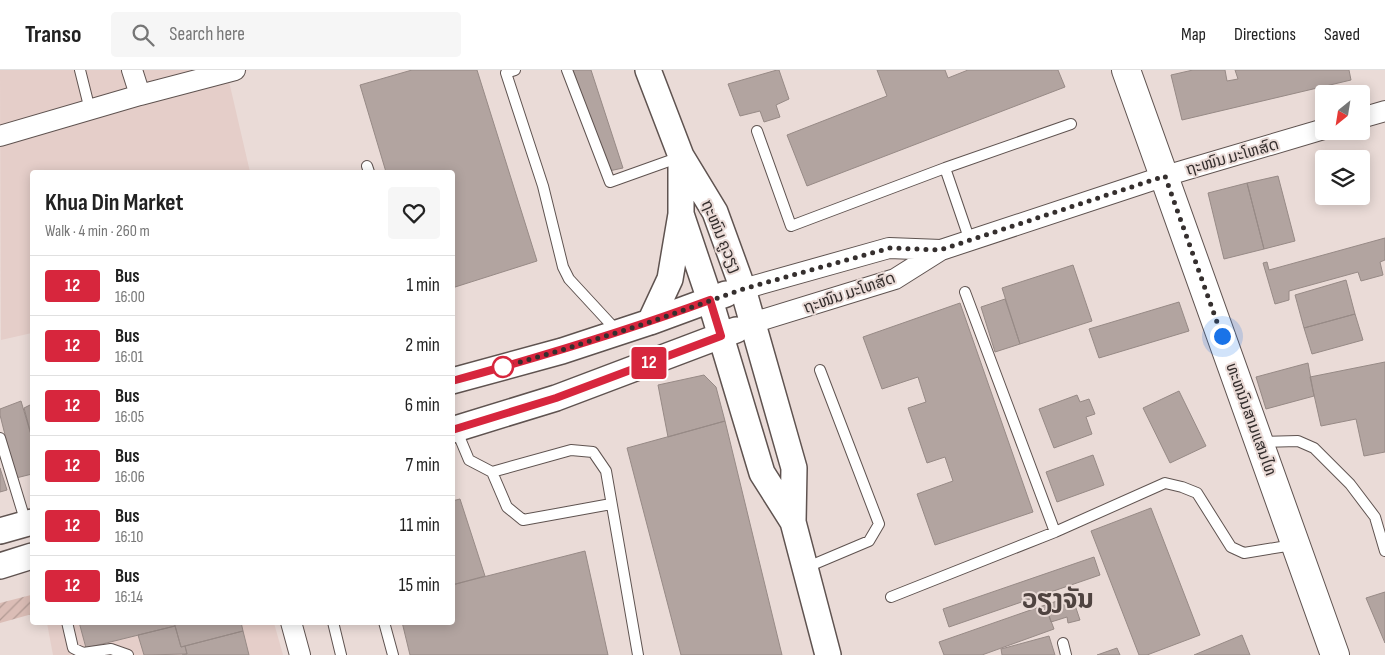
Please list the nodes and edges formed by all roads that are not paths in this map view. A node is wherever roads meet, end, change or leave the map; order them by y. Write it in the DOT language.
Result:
graph roads {
  1 [pos="80,70"];
  2 [pos="132,70"];
  3 [pos="235,70"];
  4 [pos="515,70"];
  5 [pos="568,70"];
  6 [pos="648,70"];
  7 [pos="1126,70"];
  8 [pos="140,95"];
  9 [pos="90,110"];
  10 [pos="1385,112"];
  11 [pos="1370,116"];
  12 [pos="1072,124"];
  13 [pos="757,131"];
  14 [pos="1315,132"];
  15 [pos="0,136"];
  16 [pos="681,156"];
  17 [pos="945,168"];
  18 [pos="1165,176"];
  19 [pos="682,214"];
  20 [pos="970,241"];
  21 [pos="940,250"];
  22 [pos="743,289"];
  23 [pos="965,292"];
  24 [pos="710,300"];
  25 [pos="650,322"];
  26 [pos="752,324"];
  27 [pos="617,332"];
  28 [pos="721,336"];
  29 [pos="820,370"];
  30 [pos="455,380"];
  31 [pos="455,430"];
  32 [pos="455,432"];
  33 [pos="0,438"];
  34 [pos="1260,442"];
  35 [pos="492,472"];
  36 [pos="611,504"];
  37 [pos="793,522"];
  38 [pos="29,523"];
  39 [pos="0,531"];
  40 [pos="1055,532"];
  41 [pos="1296,544"];
  42 [pos="1385,551"];
  43 [pos="30,557"];
  44 [pos="0,566"];
  45 [pos="805,568"];
  46 [pos="891,597"];
  47 [pos="68,625"];
  48 [pos="292,625"];
  49 [pos="334,625"];
  50 [pos="385,625"];
  51 [pos="1063,643"];
  52 [pos="128,655"];
  53 [pos="300,655"];
  54 [pos="341,655"];
  55 [pos="393,655"];
  56 [pos="638,655"];
  57 [pos="828,655"];
  58 [pos="1066,655"];
  59 [pos="1335,655"];
  1 -- 9 [label="lane"];
  2 -- 8 [label="street"];
  3 -- 8 [label="street"];
  4 -- 27 [label="lane"];
  5 -- 16 [label="lane"];
  6 -- 16 [label="street"];
  7 -- 18 [label="main road, ທະຫນົນສາມແສນໄທ"];
  8 -- 9 [label="street"];
  9 -- 15 [label="street"];
  10 -- 11 [label="street"];
  12 -- 17 [label="lane"];
  13 -- 17 [label="lane"];
  14 -- 18 [label="street, ຖະໜົນ ມະໂຫສົດ"];
  16 -- 19 [label="street, ຖະໜົນ ຄູວຽງ"];
  16 -- 22 [label="street, ຖະໜົນ ຄູວຽງ"];
  17 -- 20 [label="lane"];
  18 -- 20 [label="street, ຖະໜົນ ມະໂຫສົດ"];
  18 -- 34 [label="main road, ທະຫນົນສາມແສນໄທ"];
  19 -- 24 [label="street, ຖະໜົນ ຄູວຽງ"];
  19 -- 25 [label="street"];
  20 -- 21 [label="street, ຖະໜົນ ມະໂຫສົດ"];
  21 -- 22 [label="street, ຖະໜົນ ມະໂຫສົດ"];
  21 -- 26 [label="street, ຖະໜົນ ມະໂຫສົດ"];
  22 -- 24 [label="street"];
  22 -- 26 [label="street, ຖະໜົນ ຄູວຽງ"];
  23 -- 40 [label="lane"];
  24 -- 25 [label="street"];
  24 -- 28 [label="street, ຖະໜົນ ຄູວຽງ"];
  25 -- 27 [label="street"];
  26 -- 28 [label="street"];
  26 -- 37 [label="street, ຖະໜົນ ຄູວຽງ"];
  27 -- 30 [label="street"];
  28 -- 31 [label="street"];
  28 -- 37 [label="street, ຖະໜົນ ຄູວຽງ"];
  29 -- 45 [label="lane"];
  32 -- 35 [label="lane"];
  33 -- 38 [label="lane"];
  34 -- 41 [label="main road, ທະຫນົນສາມແສນໄທ"];
  34 -- 42 [label="lane"];
  35 -- 36 [label="lane"];
  35 -- 36 [label="lane"];
  36 -- 56 [label="lane"];
  37 -- 45 [label="street, ຖະໜົນ ຄູວຽງ"];
  38 -- 39 [label="street"];
  40 -- 41 [label="lane"];
  40 -- 46 [label="lane"];
  41 -- 59 [label="main road, ທະຫນົນສາມແສນໄທ"];
  43 -- 44 [label="street"];
  45 -- 57 [label="street, ຖະໜົນ ຄູວຽງ"];
  47 -- 52 [label="lane"];
  48 -- 53 [label="street"];
  49 -- 54 [label="lane"];
  50 -- 55 [label="lane"];
  51 -- 58 [label="lane"];
}
